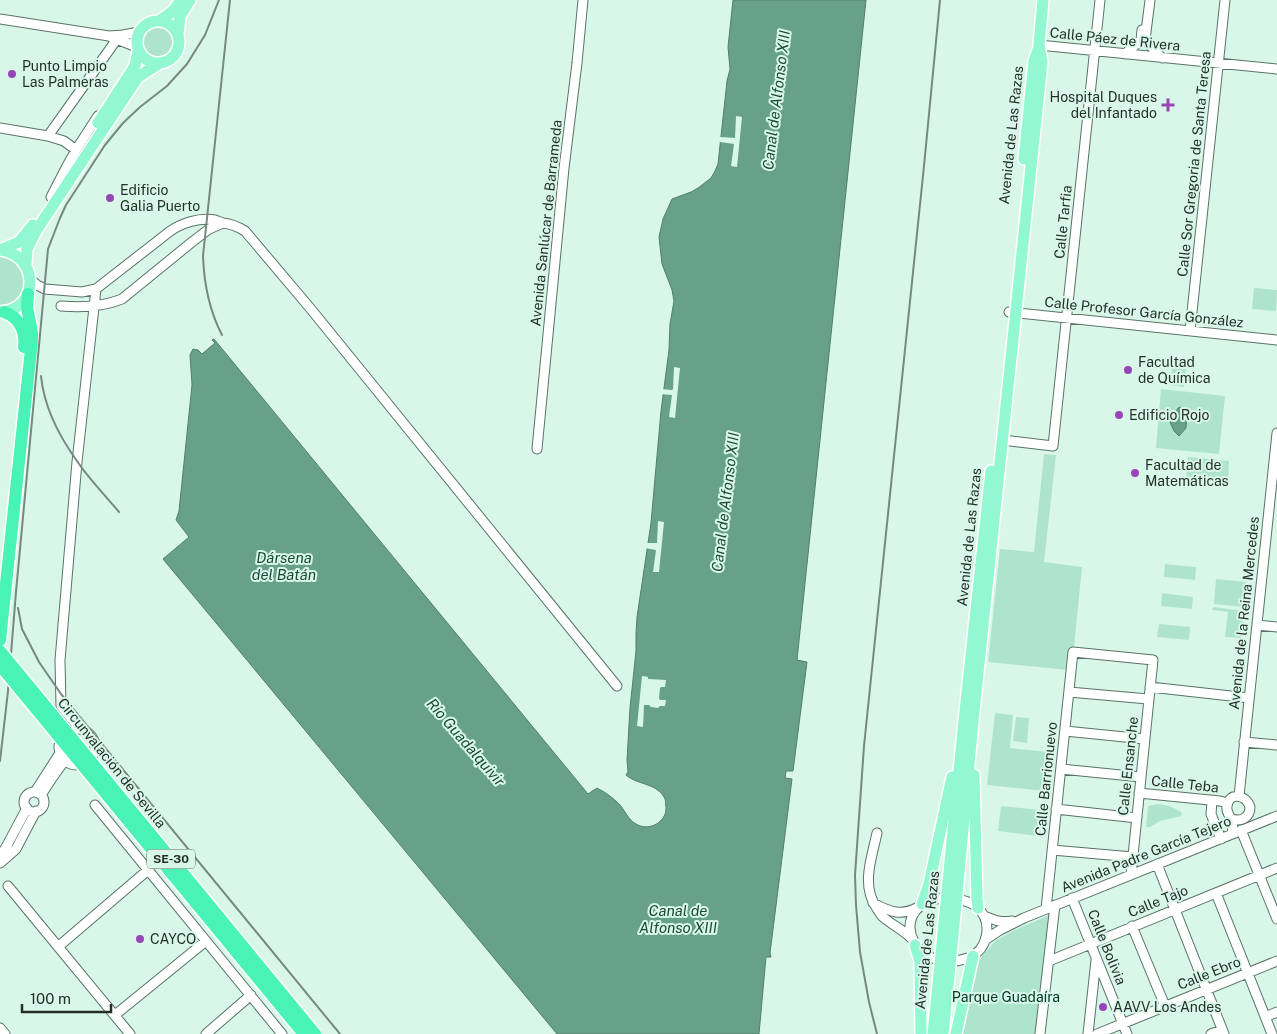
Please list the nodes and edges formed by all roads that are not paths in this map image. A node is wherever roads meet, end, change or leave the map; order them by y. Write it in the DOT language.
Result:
graph roads {
  1 [pos="176,0"];
  2 [pos="181,0"];
  3 [pos="190,0"];
  4 [pos="583,0"];
  5 [pos="1043,0"];
  6 [pos="1100,0"];
  7 [pos="1145,0"];
  8 [pos="1150,0"];
  9 [pos="1225,0"];
  10 [pos="0,20"];
  11 [pos="156,21"];
  12 [pos="139,32"];
  13 [pos="178,35"];
  14 [pos="113,37"];
  15 [pos="1039,45"];
  16 [pos="138,49"];
  17 [pos="1095,51"];
  18 [pos="1125,54"];
  19 [pos="1162,58"];
  20 [pos="160,63"];
  21 [pos="1218,63"];
  22 [pos="1277,69"];
  23 [pos="0,128"];
  24 [pos="48,136"];
  25 [pos="76,150"];
  26 [pos="51,197"];
  27 [pos="223,223"];
  28 [pos="0,250"];
  29 [pos="26,265"];
  30 [pos="30,279"];
  31 [pos="96,289"];
  32 [pos="28,294"];
  33 [pos="61,306"];
  34 [pos="95,306"];
  35 [pos="2,312"];
  36 [pos="1012,312"];
  37 [pos="1066,318"];
  38 [pos="1190,331"];
  39 [pos="1277,340"];
  40 [pos="1277,433"];
  41 [pos="1002,440"];
  42 [pos="537,449"];
  43 [pos="1274,491"];
  44 [pos="0,570"];
  45 [pos="1257,625"];
  46 [pos="1277,626"];
  47 [pos="0,640"];
  48 [pos="0,651"];
  49 [pos="1153,660"];
  50 [pos="0,665"];
  51 [pos="617,686"];
  52 [pos="1150,687"];
  53 [pos="1069,692"];
  54 [pos="1249,698"];
  55 [pos="1148,699"];
  56 [pos="968,721"];
  57 [pos="80,729"];
  58 [pos="1065,730"];
  59 [pos="1144,739"];
  60 [pos="1244,742"];
  61 [pos="1277,745"];
  62 [pos="62,757"];
  63 [pos="1061,769"];
  64 [pos="1141,777"];
  65 [pos="1139,793"];
  66 [pos="38,794"];
  67 [pos="1239,796"];
  68 [pos="1212,801"];
  69 [pos="1227,803"];
  70 [pos="95,806"];
  71 [pos="1056,809"];
  72 [pos="32,810"];
  73 [pos="1250,811"];
  74 [pos="1277,816"];
  75 [pos="1137,818"];
  76 [pos="1230,818"];
  77 [pos="1266,820"];
  78 [pos="1242,830"];
  79 [pos="877,833"];
  80 [pos="1232,834"];
  81 [pos="1221,838"];
  82 [pos="1052,850"];
  83 [pos="0,855"];
  84 [pos="1133,857"];
  85 [pos="0,863"];
  86 [pos="1156,864"];
  87 [pos="1277,868"];
  88 [pos="148,870"];
  89 [pos="1131,875"];
  90 [pos="1260,875"];
  91 [pos="8,886"];
  92 [pos="1216,893"];
  93 [pos="1072,898"];
  94 [pos="873,903"];
  95 [pos="921,905"];
  96 [pos="1055,905"];
  97 [pos="1046,909"];
  98 [pos="1174,910"];
  99 [pos="981,912"];
  100 [pos="1024,918"];
  101 [pos="1277,919"];
  102 [pos="1132,926"];
  103 [pos="985,940"];
  104 [pos="206,941"];
  105 [pos="914,943"];
  106 [pos="1090,943"];
  107 [pos="59,946"];
  108 [pos="973,956"];
  109 [pos="1096,959"];
  110 [pos="1049,961"];
  111 [pos="1277,961"];
  112 [pos="1247,973"];
  113 [pos="944,975"];
  114 [pos="1206,990"];
  115 [pos="251,996"];
  116 [pos="1164,1006"];
  117 [pos="1277,1012"];
  118 [pos="115,1015"];
  119 [pos="1265,1017"];
  120 [pos="1123,1023"];
  121 [pos="0,1028"];
  122 [pos="1223,1032"];
  123 [pos="5,1034"];
  124 [pos="130,1034"];
  125 [pos="206,1034"];
  126 [pos="282,1034"];
  127 [pos="304,1034"];
  128 [pos="315,1034"];
  129 [pos="921,1034"];
  130 [pos="933,1034"];
  131 [pos="943,1034"];
  132 [pos="956,1034"];
  133 [pos="1040,1034"];
  134 [pos="1088,1034"];
  135 [pos="1097,1034"];
  136 [pos="1127,1034"];
  137 [pos="1211,1034"];
  138 [pos="1272,1034"];
  1 -- 11 [label="street"];
  2 -- 11 [label="main road"];
  3 -- 13 [label="main road"];
  4 -- 42 [label="street, Avenida Sanlúcar de Barrameda"];
  5 -- 15 [label="main road, Avenida de Las Razas"];
  6 -- 17 [label="street, Calle Tarfia"];
  7 -- 18 [label="street"];
  8 -- 19 [label="street"];
  9 -- 21 [label="street, Calle Sor Gregoria de Santa Teresa"];
  10 -- 14 [label="street"];
  11 -- 12 [label="main road"];
  11 -- 13 [label="main road"];
  12 -- 14 [label="street"];
  12 -- 16 [label="main road"];
  13 -- 20 [label="main road"];
  14 -- 16 [label="street"];
  14 -- 24 [label="street"];
  15 -- 17 [label="street, Calle Páez de Rivera"];
  15 -- 36 [label="main road, Avenida de Las Razas"];
  16 -- 20 [label="main road"];
  16 -- 25 [label="street"];
  16 -- 26 [label="main road"];
  17 -- 18 [label="street, Calle Páez de Rivera"];
  17 -- 37 [label="street, Calle Tarfia"];
  18 -- 19 [label="street, Calle Páez de Rivera"];
  19 -- 21 [label="street, Calle Páez de Rivera"];
  20 -- 29 [label="main road"];
  21 -- 22 [label="street, Calle Páez de Rivera"];
  21 -- 38 [label="street, Calle Sor Gregoria de Santa Teresa"];
  23 -- 24 [label="street"];
  24 -- 25 [label="street"];
  25 -- 26 [label="street"];
  26 -- 28 [label="main road"];
  27 -- 31 [label="street"];
  27 -- 34 [label="street"];
  27 -- 51 [label="street"];
  28 -- 29 [label="main road"];
  29 -- 30 [label="main road"];
  30 -- 31 [label="street"];
  30 -- 32 [label="main road"];
  31 -- 34 [label="street"];
  32 -- 35 [label="main road"];
  32 -- 47 [label="highway"];
  33 -- 34 [label="street"];
  34 -- 57 [label="street"];
  35 -- 44 [label="highway"];
  36 -- 37 [label="street, Calle Profesor García González"];
  36 -- 41 [label="main road, Avenida de Las Razas"];
  36 -- 56 [label="main road, Avenida de Las Razas"];
  37 -- 38 [label="street, Calle Profesor García González"];
  37 -- 41 [label="street, Calle Tarfia"];
  38 -- 39 [label="street, Calle Profesor García González"];
  40 -- 43 [label="street, Avenida de la Reina Mercedes"];
  41 -- 56 [label="main road, Avenida de Las Razas"];
  43 -- 45 [label="street, Avenida de la Reina Mercedes"];
  45 -- 46 [label="street"];
  45 -- 54 [label="street, Avenida de la Reina Mercedes"];
  48 -- 128 [label="highway, Circunvalación de Sevilla / SE-30, bridge"];
  49 -- 52 [label="street, Calle Ensanche"];
  49 -- 53 [label="street, Calle Barrionuevo"];
  50 -- 127 [label="highway, Circunvalación de Sevilla / SE-30, bridge"];
  52 -- 54 [label="street"];
  52 -- 55 [label="street, Calle Ensanche"];
  53 -- 55 [label="street"];
  53 -- 58 [label="street, Calle Barrionuevo"];
  54 -- 60 [label="street, Avenida de la Reina Mercedes"];
  55 -- 59 [label="street, Calle Ensanche"];
  56 -- 95 [label="main road"];
  56 -- 99 [label="main road"];
  56 -- 113 [label="main road, Avenida de Las Razas, bridge"];
  57 -- 62 [label="street"];
  57 -- 62 [label="street"];
  58 -- 59 [label="street"];
  58 -- 63 [label="street, Calle Barrionuevo"];
  59 -- 64 [label="street, Calle Ensanche"];
  60 -- 61 [label="street"];
  60 -- 67 [label="street, Avenida de la Reina Mercedes"];
  62 -- 66 [label="street"];
  63 -- 64 [label="street"];
  63 -- 71 [label="street, Calle Barrionuevo"];
  64 -- 65 [label="street, Calle Ensanche"];
  65 -- 68 [label="street, Calle Teba"];
  65 -- 75 [label="street, Calle Ensanche"];
  66 -- 72 [label="street"];
  66 -- 72 [label="street"];
  67 -- 69 [label="street"];
  67 -- 73 [label="street"];
  68 -- 69 [label="street, Calle Teba"];
  68 -- 81 [label="street"];
  69 -- 76 [label="street"];
  70 -- 88 [label="street"];
  71 -- 75 [label="street"];
  71 -- 82 [label="street, Calle Barrionuevo"];
  72 -- 83 [label="street"];
  72 -- 85 [label="street"];
  73 -- 76 [label="street"];
  73 -- 77 [label="street"];
  74 -- 77 [label="street, Avenida Padre García Tejero"];
  75 -- 84 [label="street, Calle Ensanche"];
  76 -- 80 [label="street"];
  77 -- 78 [label="street, Avenida Padre García Tejero"];
  78 -- 80 [label="street, Avenida Padre García Tejero"];
  78 -- 90 [label="street"];
  79 -- 94 [label="street"];
  80 -- 81 [label="street, Avenida Padre García Tejero"];
  81 -- 86 [label="street, Avenida Padre García Tejero"];
  82 -- 84 [label="street"];
  82 -- 97 [label="street, Calle Barrionuevo"];
  84 -- 89 [label="street, Calle Ensanche"];
  86 -- 89 [label="street, Avenida Padre García Tejero"];
  86 -- 98 [label="street"];
  87 -- 90 [label="street, Calle Tajo"];
  88 -- 104 [label="street"];
  88 -- 107 [label="street"];
  89 -- 93 [label="street, Avenida Padre García Tejero"];
  90 -- 92 [label="street, Calle Tajo"];
  90 -- 101 [label="street"];
  91 -- 107 [label="street"];
  92 -- 98 [label="street, Calle Tajo"];
  92 -- 112 [label="street"];
  93 -- 96 [label="street, Avenida Padre García Tejero"];
  93 -- 106 [label="street, Calle Bolivia"];
  94 -- 95 [label="street"];
  94 -- 105 [label="street"];
  95 -- 99 [label="street"];
  95 -- 105 [label="street"];
  96 -- 97 [label="street, Avenida Padre García Tejero"];
  96 -- 110 [label="street"];
  97 -- 100 [label="street, Avenida Padre García Tejero"];
  98 -- 102 [label="street, Calle Tajo"];
  98 -- 114 [label="street"];
  99 -- 100 [label="street, Avenida Padre García Tejero"];
  99 -- 103 [label="street"];
  100 -- 103 [label="street, Avenida Padre García Tejero"];
  102 -- 106 [label="street, Calle Tajo"];
  102 -- 116 [label="street"];
  103 -- 108 [label="street"];
  104 -- 115 [label="street"];
  104 -- 118 [label="street"];
  105 -- 108 [label="street"];
  105 -- 129 [label="main road"];
  106 -- 109 [label="street, Calle Bolivia"];
  106 -- 110 [label="street, Calle Tajo"];
  107 -- 118 [label="street"];
  108 -- 132 [label="main road"];
  109 -- 120 [label="street, Calle Bolivia"];
  109 -- 134 [label="street"];
  110 -- 133 [label="street"];
  111 -- 112 [label="street, Calle Ebro"];
  112 -- 114 [label="street, Calle Ebro"];
  112 -- 119 [label="street"];
  113 -- 130 [label="main road, Avenida de Las Razas"];
  113 -- 131 [label="main road, Avenida de Las Razas"];
  114 -- 116 [label="street, Calle Ebro"];
  114 -- 122 [label="street"];
  115 -- 125 [label="street"];
  115 -- 126 [label="street"];
  116 -- 120 [label="street, Calle Ebro"];
  117 -- 119 [label="street"];
  118 -- 124 [label="street"];
  119 -- 138 [label="street"];
  120 -- 135 [label="street, Calle Ebro"];
  120 -- 136 [label="street, Calle Bolivia"];
  121 -- 123 [label="street"];
  122 -- 137 [label="street"];
}
